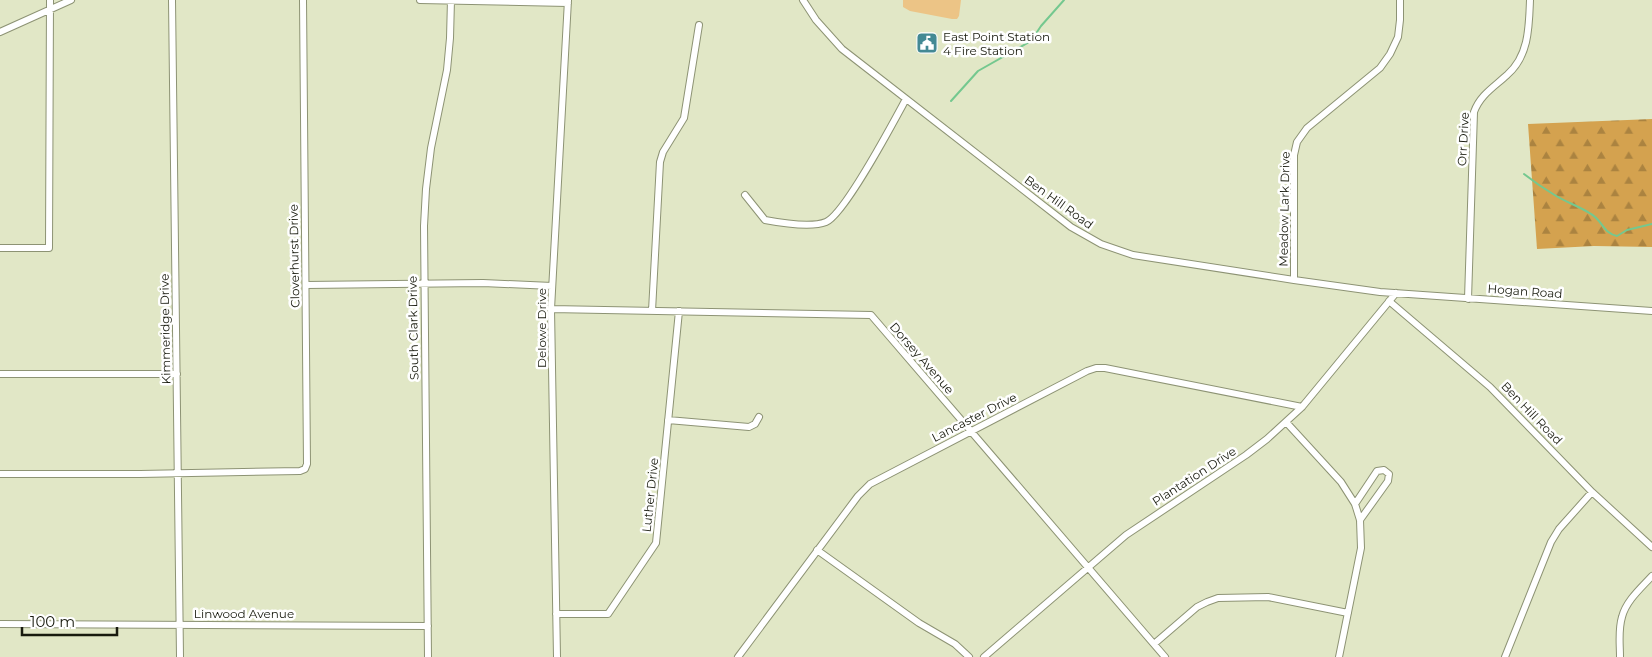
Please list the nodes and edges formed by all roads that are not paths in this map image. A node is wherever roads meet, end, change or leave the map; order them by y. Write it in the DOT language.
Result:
graph roads {
  1 [pos="50,0"];
  2 [pos="71,0"];
  3 [pos="303,0"];
  4 [pos="420,0"];
  5 [pos="451,0"];
  6 [pos="803,0"];
  7 [pos="1400,0"];
  8 [pos="1530,0"];
  9 [pos="171,2"];
  10 [pos="568,2"];
  11 [pos="50,10"];
  12 [pos="699,25"];
  13 [pos="0,32"];
  14 [pos="906,99"];
  15 [pos="745,195"];
  16 [pos="0,248"];
  17 [pos="1294,280"];
  18 [pos="424,284"];
  19 [pos="306,285"];
  20 [pos="552,286"];
  21 [pos="1396,293"];
  22 [pos="1468,299"];
  23 [pos="1389,301"];
  24 [pos="551,309"];
  25 [pos="652,311"];
  26 [pos="679,311"];
  27 [pos="1652,311"];
  28 [pos="0,374"];
  29 [pos="177,374"];
  30 [pos="1302,407"];
  31 [pos="759,417"];
  32 [pos="668,420"];
  33 [pos="1286,422"];
  34 [pos="970,431"];
  35 [pos="0,474"];
  36 [pos="178,474"];
  37 [pos="1592,492"];
  38 [pos="1355,504"];
  39 [pos="1360,520"];
  40 [pos="1652,547"];
  41 [pos="817,550"];
  42 [pos="1088,567"];
  43 [pos="1652,576"];
  44 [pos="1348,613"];
  45 [pos="556,614"];
  46 [pos="0,624"];
  47 [pos="180,624"];
  48 [pos="428,626"];
  49 [pos="1154,644"];
  50 [pos="180,657"];
  51 [pos="428,657"];
  52 [pos="557,657"];
  53 [pos="738,657"];
  54 [pos="969,657"];
  55 [pos="984,657"];
  56 [pos="1165,657"];
  57 [pos="1338,657"];
  58 [pos="1504,657"];
  59 [pos="1620,657"];
  1 -- 11 [label="street"];
  2 -- 11 [label="street"];
  3 -- 19 [label="street, Cloverhurst Drive"];
  4 -- 5 [label="street"];
  5 -- 10 [label="street"];
  5 -- 18 [label="street, South Clark Drive"];
  6 -- 14 [label="street, Ben Hill Road"];
  7 -- 17 [label="street, Meadow Lark Drive"];
  8 -- 22 [label="street, Orr Drive"];
  9 -- 29 [label="street, Kimmeridge Drive"];
  10 -- 20 [label="street, Delowe Drive"];
  11 -- 13 [label="street"];
  11 -- 16 [label="street"];
  12 -- 25 [label="street"];
  14 -- 15 [label="street"];
  14 -- 17 [label="street, Ben Hill Road"];
  17 -- 21 [label="street, Ben Hill Road"];
  18 -- 19 [label="street"];
  18 -- 20 [label="street"];
  18 -- 48 [label="street, South Clark Drive"];
  19 -- 36 [label="street, Cloverhurst Drive"];
  20 -- 24 [label="street, Delowe Drive"];
  21 -- 22 [label="street, Hogan Road"];
  21 -- 23 [label="street, Plantation Drive"];
  22 -- 27 [label="street, Hogan Road"];
  23 -- 30 [label="street, Plantation Drive"];
  23 -- 37 [label="street, Ben Hill Road"];
  24 -- 25 [label="street, Dorsey Avenue"];
  24 -- 45 [label="street, Delowe Drive"];
  25 -- 26 [label="street, Dorsey Avenue"];
  26 -- 32 [label="street, Luther Drive"];
  26 -- 34 [label="street, Dorsey Avenue"];
  28 -- 29 [label="street"];
  29 -- 36 [label="street, Kimmeridge Drive"];
  30 -- 33 [label="street, Plantation Drive"];
  30 -- 34 [label="street, Lancaster Drive"];
  31 -- 32 [label="street"];
  32 -- 45 [label="street, Luther Drive"];
  33 -- 38 [label="street"];
  33 -- 42 [label="street, Plantation Drive"];
  34 -- 41 [label="street, Lancaster Drive"];
  34 -- 42 [label="street, Dorsey Avenue"];
  35 -- 36 [label="street, Cloverhurst Drive"];
  36 -- 47 [label="street, Kimmeridge Drive"];
  37 -- 40 [label="street, Ben Hill Road"];
  37 -- 58 [label="street"];
  38 -- 39 [label="street"];
  38 -- 39 [label="street"];
  39 -- 44 [label="street"];
  41 -- 53 [label="street, Lancaster Drive"];
  41 -- 54 [label="street"];
  42 -- 49 [label="street, Dorsey Avenue"];
  42 -- 55 [label="street, Plantation Drive"];
  43 -- 59 [label="street"];
  44 -- 49 [label="street"];
  44 -- 57 [label="street"];
  45 -- 52 [label="street, Delowe Drive"];
  46 -- 47 [label="street, Linwood Avenue"];
  47 -- 48 [label="street, Linwood Avenue"];
  47 -- 50 [label="street, Kimmeridge Drive"];
  48 -- 51 [label="street, South Clark Drive"];
  49 -- 56 [label="street, Dorsey Avenue"];
}
